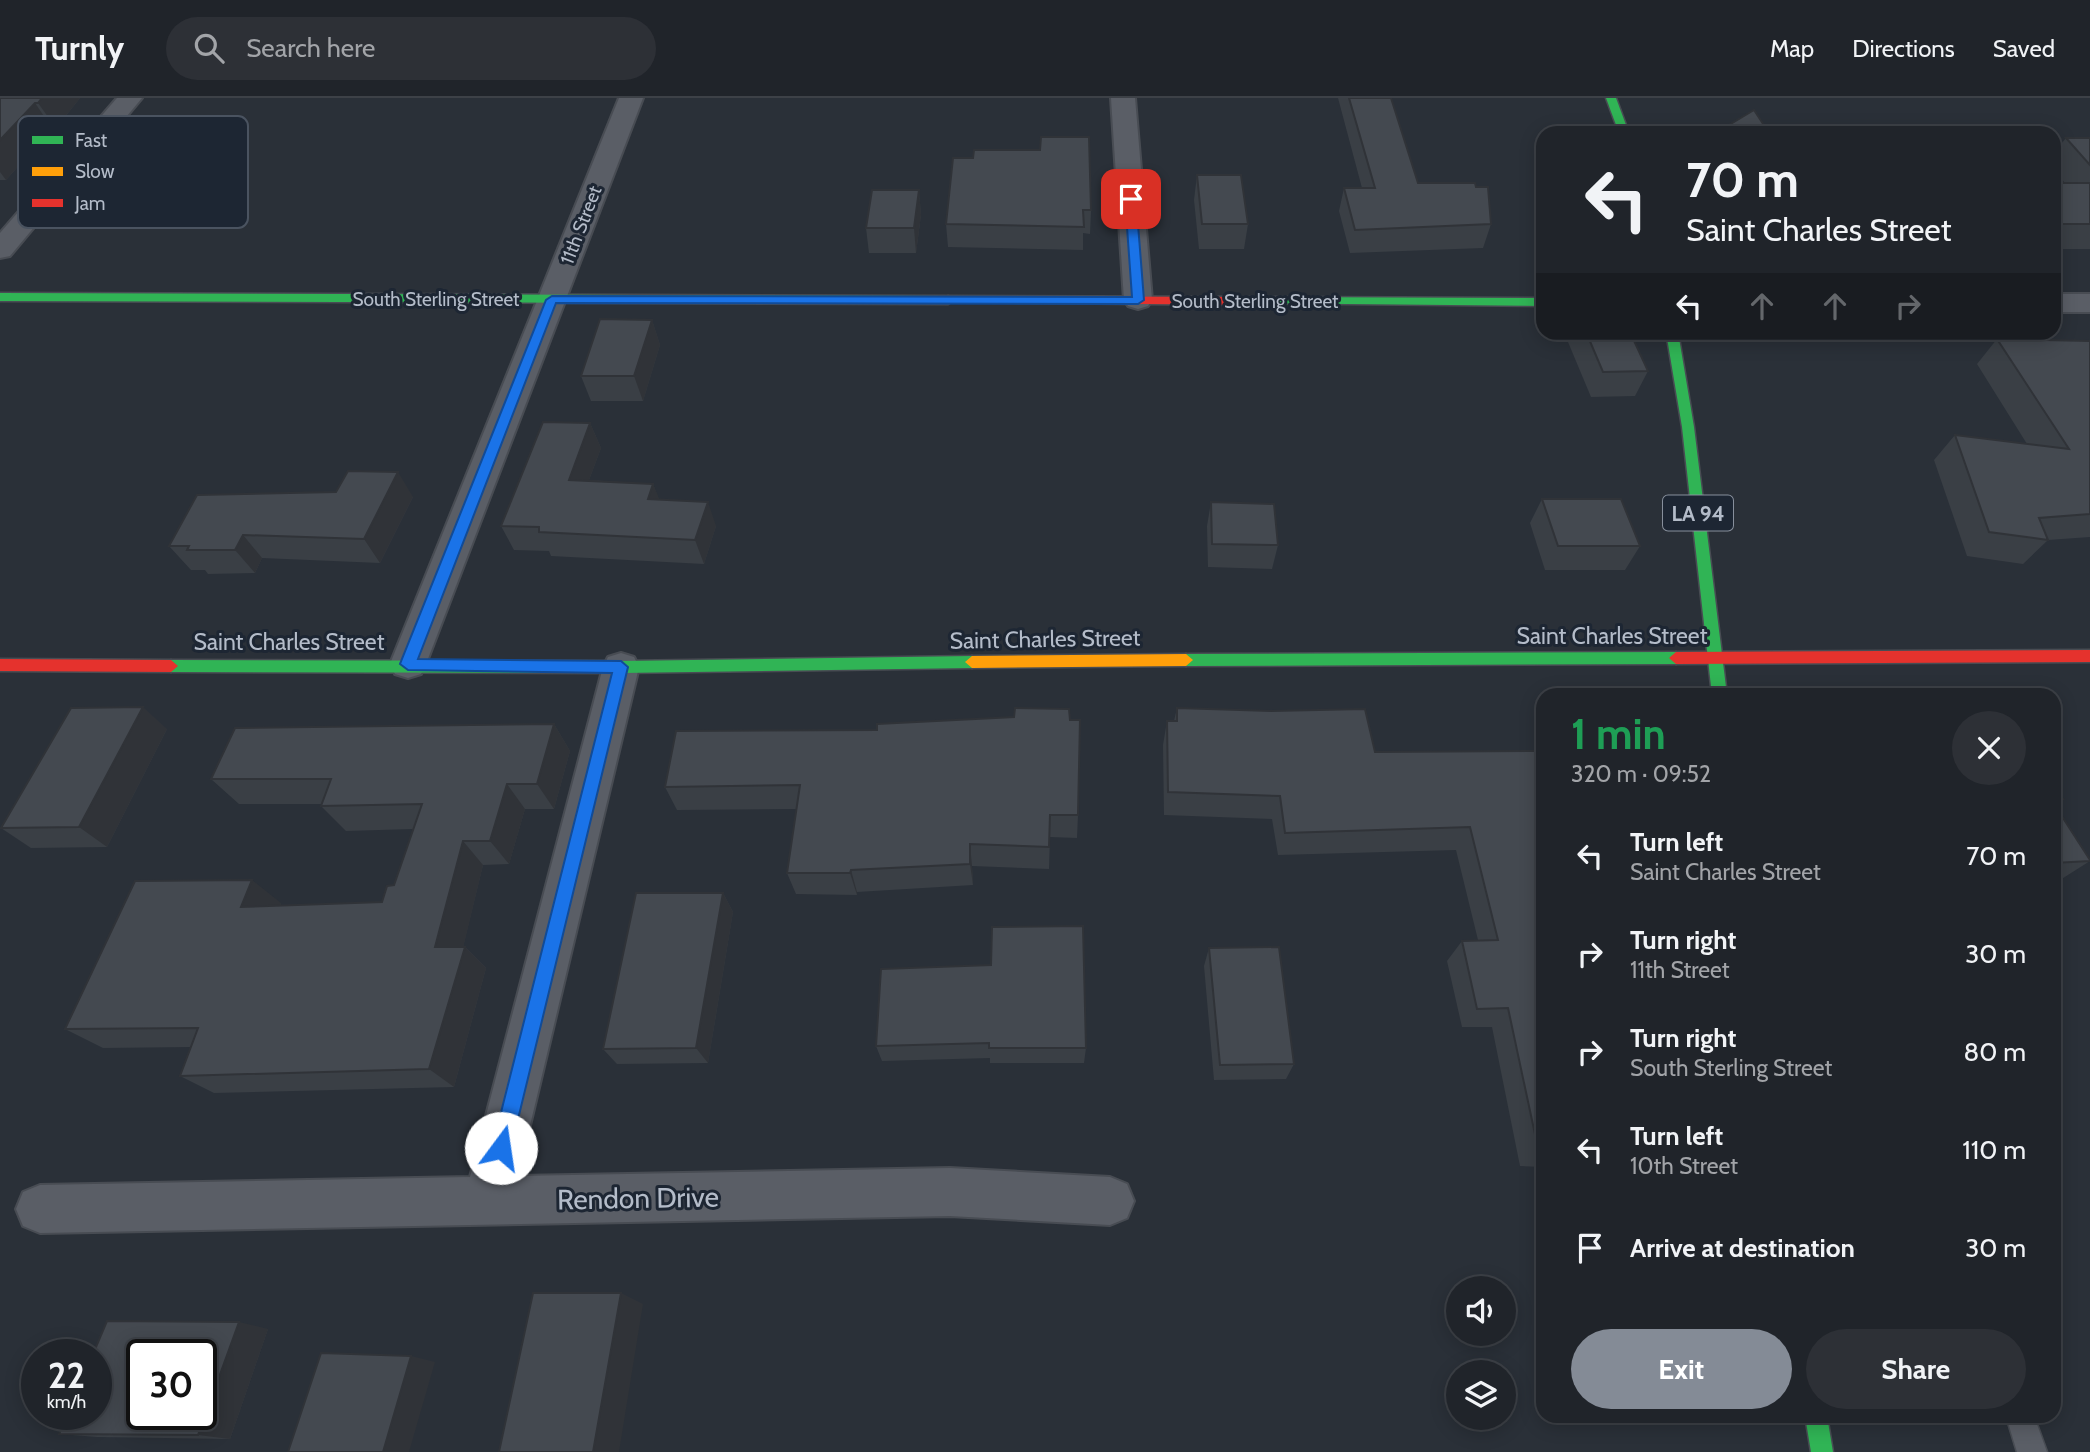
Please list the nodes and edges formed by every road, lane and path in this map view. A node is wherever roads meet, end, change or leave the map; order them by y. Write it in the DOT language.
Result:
graph roads {
  1 [pos="130,98"];
  2 [pos="631,98"];
  3 [pos="1123,98"];
  4 [pos="1611,98"];
  5 [pos="115,116"];
  6 [pos="1621,126"];
  7 [pos="19,228"];
  8 [pos="0,250"];
  9 [pos="0,297"];
  10 [pos="552,300"];
  11 [pos="1138,300"];
  12 [pos="1536,302"];
  13 [pos="2061,303"];
  14 [pos="2090,303"];
  15 [pos="1673,340"];
  16 [pos="2090,656"];
  17 [pos="1715,659"];
  18 [pos="408,664"];
  19 [pos="0,665"];
  20 [pos="621,667"];
  21 [pos="1719,688"];
  22 [pos="488,1201"];
  23 [pos="1110,1201"];
  24 [pos="40,1209"];
  25 [pos="1817,1423"];
  26 [pos="2022,1423"];
  27 [pos="1822,1452"];
  28 [pos="2032,1452"];
  1 -- 5 [label="street"];
  2 -- 10 [label="street, 11th Street"];
  3 -- 11 [label="street"];
  4 -- 6 [label="street"];
  7 -- 8 [label="street"];
  9 -- 10 [label="street, South Sterling Street"];
  10 -- 11 [label="street, South Sterling Street"];
  10 -- 18 [label="street, 11th Street"];
  11 -- 12 [label="street, South Sterling Street"];
  13 -- 14 [label="street"];
  15 -- 17 [label="street, LA 94"];
  16 -- 17 [label="street, Saint Charles Street"];
  17 -- 20 [label="street, Saint Charles Street"];
  17 -- 21 [label="street, LA 94"];
  18 -- 19 [label="street, Saint Charles Street"];
  18 -- 20 [label="street, Saint Charles Street"];
  20 -- 22 [label="street"];
  22 -- 23 [label="street, Rendon Drive"];
  22 -- 24 [label="street, Rendon Drive"];
  25 -- 27 [label="street"];
  26 -- 28 [label="lane"];
}
